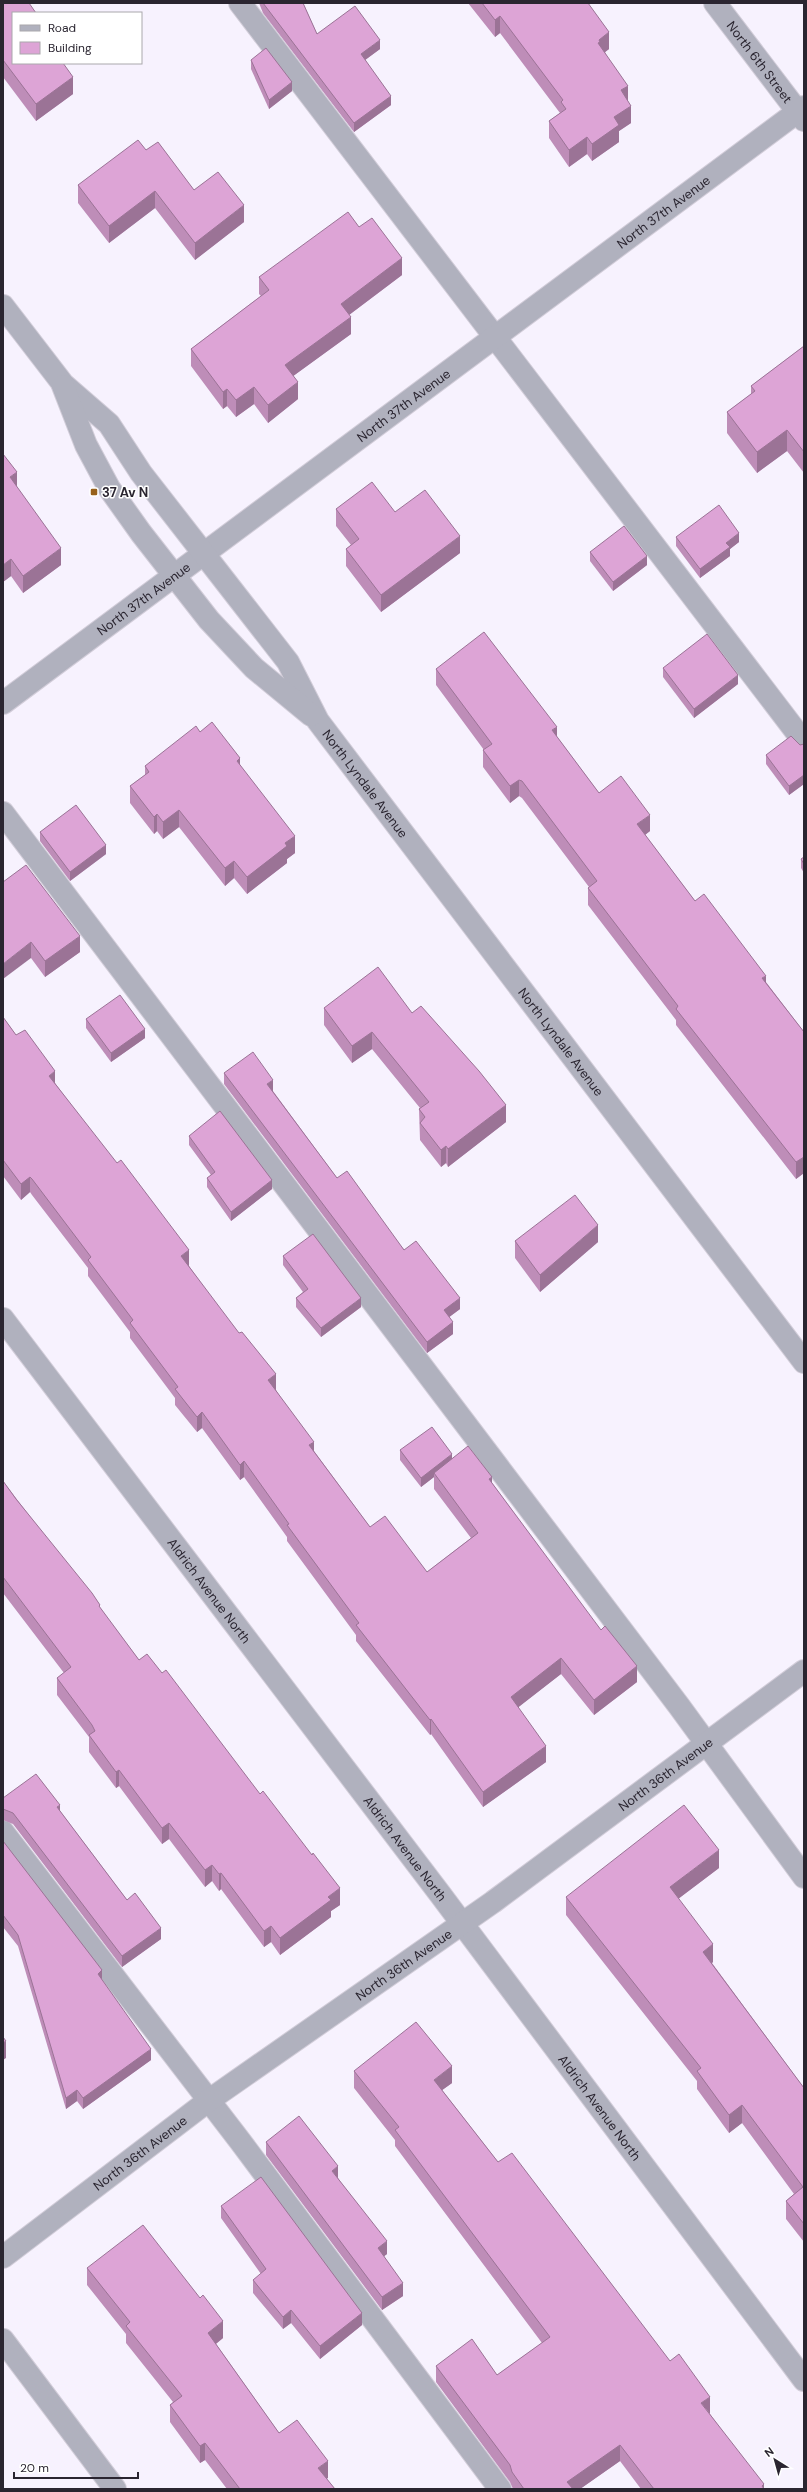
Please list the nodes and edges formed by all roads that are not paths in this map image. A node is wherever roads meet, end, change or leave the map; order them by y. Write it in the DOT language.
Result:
graph roads {
  1 [pos="240,3"];
  2 [pos="715,3"];
  3 [pos="802,113"];
  4 [pos="3,306"];
  5 [pos="494,336"];
  6 [pos="63,384"];
  7 [pos="204,553"];
  8 [pos="174,576"];
  9 [pos="3,702"];
  10 [pos="318,721"];
  11 [pos="804,742"];
  12 [pos="3,813"];
  13 [pos="3,1319"];
  14 [pos="804,1362"];
  15 [pos="804,1671"];
  16 [pos="706,1745"];
  17 [pos="3,1832"];
  18 [pos="804,1877"];
  19 [pos="460,1924"];
  20 [pos="208,2101"];
  21 [pos="3,2257"];
  22 [pos="3,2340"];
  23 [pos="804,2380"];
  24 [pos="115,2489"];
  25 [pos="500,2489"];
  1 -- 5 [label="street"];
  2 -- 3 [label="street, North 6th Street"];
  3 -- 5 [label="street, North 37th Avenue"];
  4 -- 6 [label="street, North Lyndale Avenue"];
  5 -- 7 [label="street, North 37th Avenue"];
  5 -- 11 [label="street"];
  6 -- 7 [label="street, North Lyndale Avenue"];
  6 -- 8 [label="street, North Lyndale Avenue"];
  7 -- 8 [label="street, North 37th Avenue"];
  7 -- 10 [label="street, North Lyndale Avenue"];
  8 -- 9 [label="street, North 37th Avenue"];
  8 -- 10 [label="street, North Lyndale Avenue"];
  10 -- 14 [label="street, North Lyndale Avenue"];
  12 -- 16 [label="street"];
  13 -- 19 [label="street, Aldrich Avenue North"];
  15 -- 16 [label="street, North 36th Avenue"];
  16 -- 18 [label="street"];
  16 -- 19 [label="street, North 36th Avenue"];
  17 -- 20 [label="street"];
  19 -- 20 [label="street, North 36th Avenue"];
  19 -- 23 [label="street, Aldrich Avenue North"];
  20 -- 21 [label="street, North 36th Avenue"];
  20 -- 25 [label="street"];
  22 -- 24 [label="street"];
}
